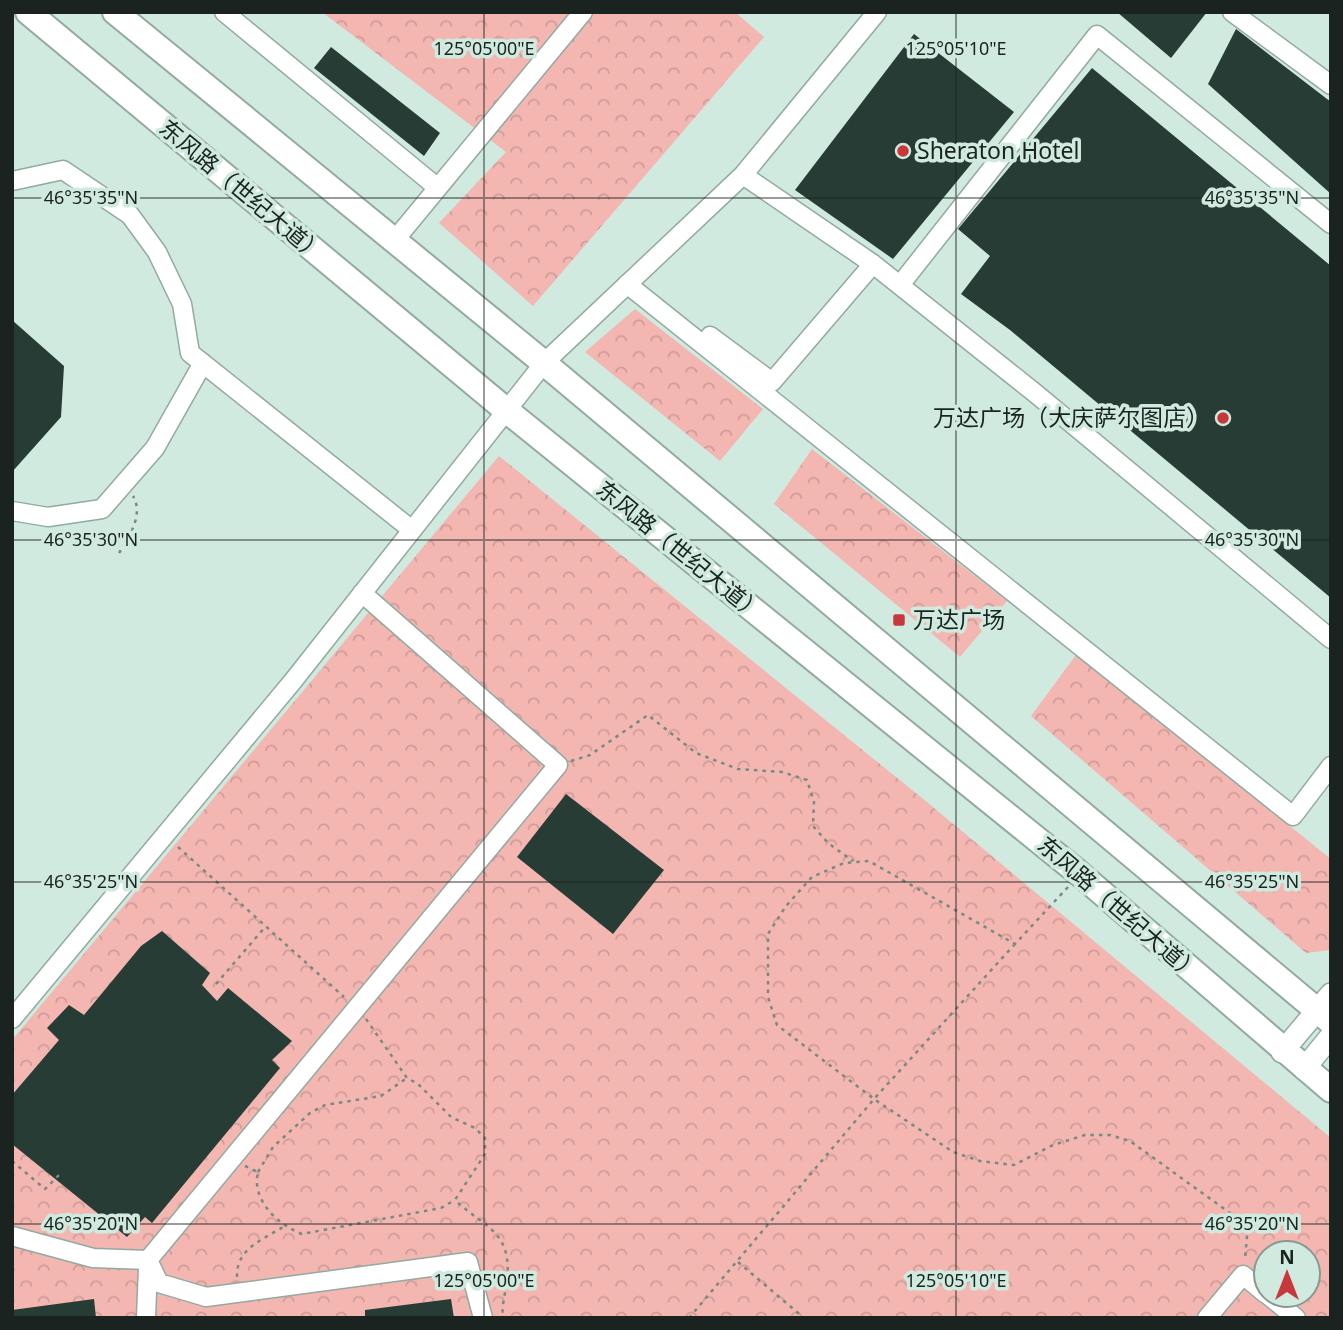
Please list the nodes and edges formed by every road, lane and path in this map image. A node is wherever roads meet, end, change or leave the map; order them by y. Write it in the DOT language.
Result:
graph roads {
  1 [pos="28,12"];
  2 [pos="115,12"];
  3 [pos="224,12"];
  4 [pos="583,12"];
  5 [pos="876,12"];
  6 [pos="1232,12"];
  7 [pos="1331,85"];
  8 [pos="743,175"];
  9 [pos="12,181"];
  10 [pos="438,188"];
  11 [pos="1331,224"];
  12 [pos="394,241"];
  13 [pos="873,264"];
  14 [pos="631,282"];
  15 [pos="900,285"];
  16 [pos="203,363"];
  17 [pos="544,363"];
  18 [pos="506,410"];
  19 [pos="125,485"];
  20 [pos="12,511"];
  21 [pos="412,530"];
  22 [pos="119,553"];
  23 [pos="362,593"];
  24 [pos="1331,639"];
  25 [pos="558,765"];
  26 [pos="1331,766"];
  27 [pos="165,835"];
  28 [pos="855,862"];
  29 [pos="1080,874"];
  30 [pos="266,926"];
  31 [pos="1015,944"];
  32 [pos="216,984"];
  33 [pos="357,1008"];
  34 [pos="1326,1009"];
  35 [pos="12,1019"];
  36 [pos="1331,1036"];
  37 [pos="1282,1052"];
  38 [pos="1304,1069"];
  39 [pos="407,1078"];
  40 [pos="1331,1090"];
  41 [pos="874,1099"];
  42 [pos="231,1160"];
  43 [pos="12,1161"];
  44 [pos="258,1172"];
  45 [pos="59,1175"];
  46 [pos="455,1200"];
  47 [pos="283,1227"];
  48 [pos="12,1236"];
  49 [pos="148,1261"];
  50 [pos="738,1262"];
  51 [pos="1244,1275"];
  52 [pos="1252,1282"];
  53 [pos="237,1293"];
  54 [pos="146,1318"];
  55 [pos="483,1318"];
  56 [pos="503,1318"];
  57 [pos="689,1318"];
  58 [pos="804,1318"];
  59 [pos="1207,1318"];
  1 -- 18 [label="highway, 东风路（世纪大道）"];
  2 -- 12 [label="highway, 东风路（世纪大道）"];
  3 -- 10 [label="street"];
  4 -- 10 [label="street"];
  5 -- 8 [label="street"];
  6 -- 7 [label="street"];
  8 -- 13 [label="street"];
  8 -- 14 [label="street"];
  9 -- 16 [label="street"];
  10 -- 12 [label="street"];
  11 -- 15 [label="street"];
  12 -- 17 [label="highway, 东风路（世纪大道）"];
  13 -- 14 [label="street"];
  13 -- 15 [label="street"];
  14 -- 17 [label="street"];
  14 -- 26 [label="street"];
  15 -- 24 [label="street"];
  16 -- 19 [label="street"];
  16 -- 21 [label="street"];
  17 -- 18 [label="street"];
  17 -- 34 [label="highway, 东风路（世纪大道）"];
  18 -- 21 [label="street"];
  18 -- 29 [label="highway, 东风路（世纪大道）"];
  19 -- 20 [label="street"];
  19 -- 22 [label="path"];
  21 -- 23 [label="street"];
  23 -- 25 [label="street"];
  23 -- 27 [label="street"];
  25 -- 28 [label="path"];
  25 -- 33 [label="street"];
  27 -- 30 [label="path"];
  27 -- 35 [label="street"];
  28 -- 31 [label="path"];
  28 -- 41 [label="path"];
  29 -- 31 [label="path"];
  29 -- 37 [label="highway, 东风路（世纪大道）"];
  30 -- 32 [label="path"];
  30 -- 33 [label="path"];
  31 -- 41 [label="path"];
  33 -- 39 [label="path"];
  33 -- 42 [label="street"];
  34 -- 37 [label="main road"];
  36 -- 38 [label="main road"];
  37 -- 38 [label="highway, 东风路（世纪大道）"];
  38 -- 40 [label="highway, 东风路（世纪大道）"];
  39 -- 44 [label="path"];
  39 -- 46 [label="path"];
  41 -- 50 [label="path"];
  41 -- 51 [label="path"];
  42 -- 44 [label="path"];
  42 -- 49 [label="street"];
  43 -- 45 [label="path"];
  44 -- 47 [label="path"];
  46 -- 47 [label="path"];
  46 -- 56 [label="path"];
  47 -- 53 [label="path"];
  48 -- 49 [label="street"];
  49 -- 53 [label="street"];
  49 -- 54 [label="street"];
  50 -- 57 [label="path"];
  50 -- 58 [label="path"];
  51 -- 52 [label="street"];
  51 -- 59 [label="street"];
  53 -- 55 [label="street"];
}
